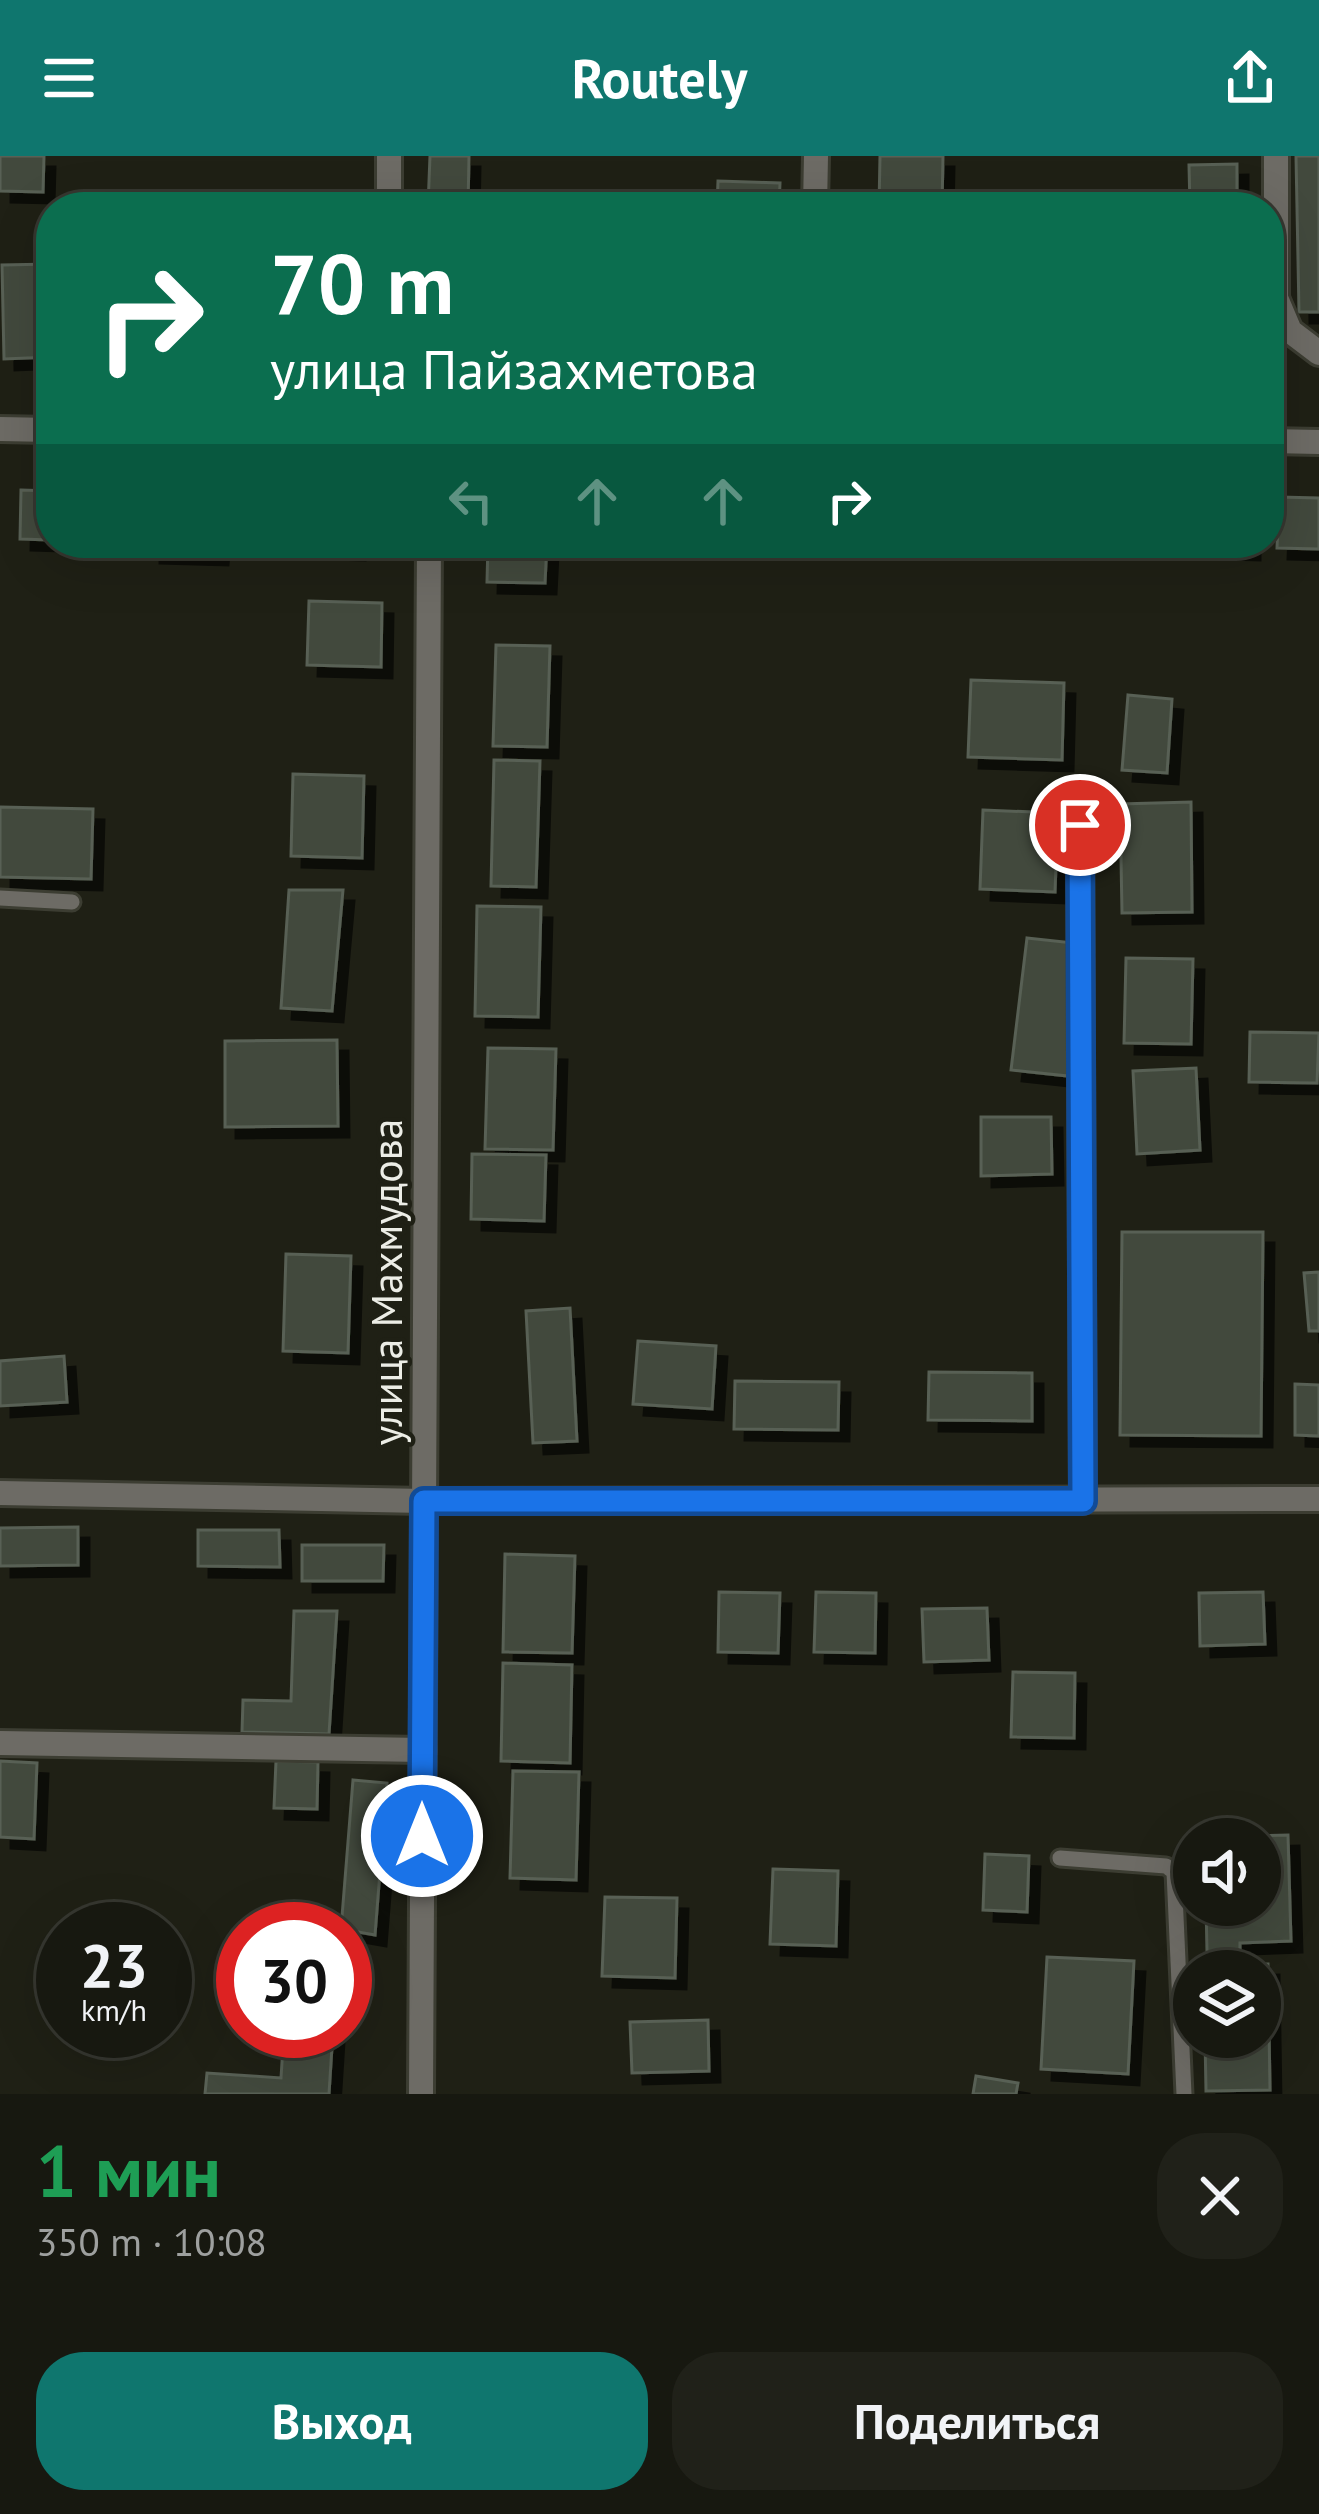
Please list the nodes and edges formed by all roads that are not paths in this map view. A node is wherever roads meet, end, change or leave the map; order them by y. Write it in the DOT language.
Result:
graph roads {
  1 [pos="389,156"];
  2 [pos="816,156"];
  3 [pos="1276,156"];
  4 [pos="389,192"];
  5 [pos="815,192"];
  6 [pos="1276,192"];
  7 [pos="1284,317"];
  8 [pos="1319,353"];
  9 [pos="0,429"];
  10 [pos="36,430"];
  11 [pos="1284,442"];
  12 [pos="1319,442"];
  13 [pos="429,558"];
  14 [pos="1080,825"];
  15 [pos="0,898"];
  16 [pos="72,902"];
  17 [pos="0,1493"];
  18 [pos="1319,1499"];
  19 [pos="424,1501"];
  20 [pos="1083,1501"];
  21 [pos="0,1743"];
  22 [pos="423,1750"];
  23 [pos="1060,1858"];
  24 [pos="421,2094"];
  25 [pos="1184,2094"];
  1 -- 4 [label="street"];
  2 -- 5 [label="street"];
  3 -- 6 [label="street"];
  7 -- 8 [label="street"];
  9 -- 10 [label="street"];
  11 -- 12 [label="street"];
  13 -- 19 [label="street, улица Махмудова"];
  14 -- 20 [label="street"];
  15 -- 16 [label="lane"];
  17 -- 19 [label="street"];
  18 -- 20 [label="street"];
  19 -- 20 [label="street"];
  19 -- 22 [label="street, улица Махмудова"];
  21 -- 22 [label="street"];
  22 -- 24 [label="street, улица Махмудова"];
  23 -- 25 [label="lane"];
}
